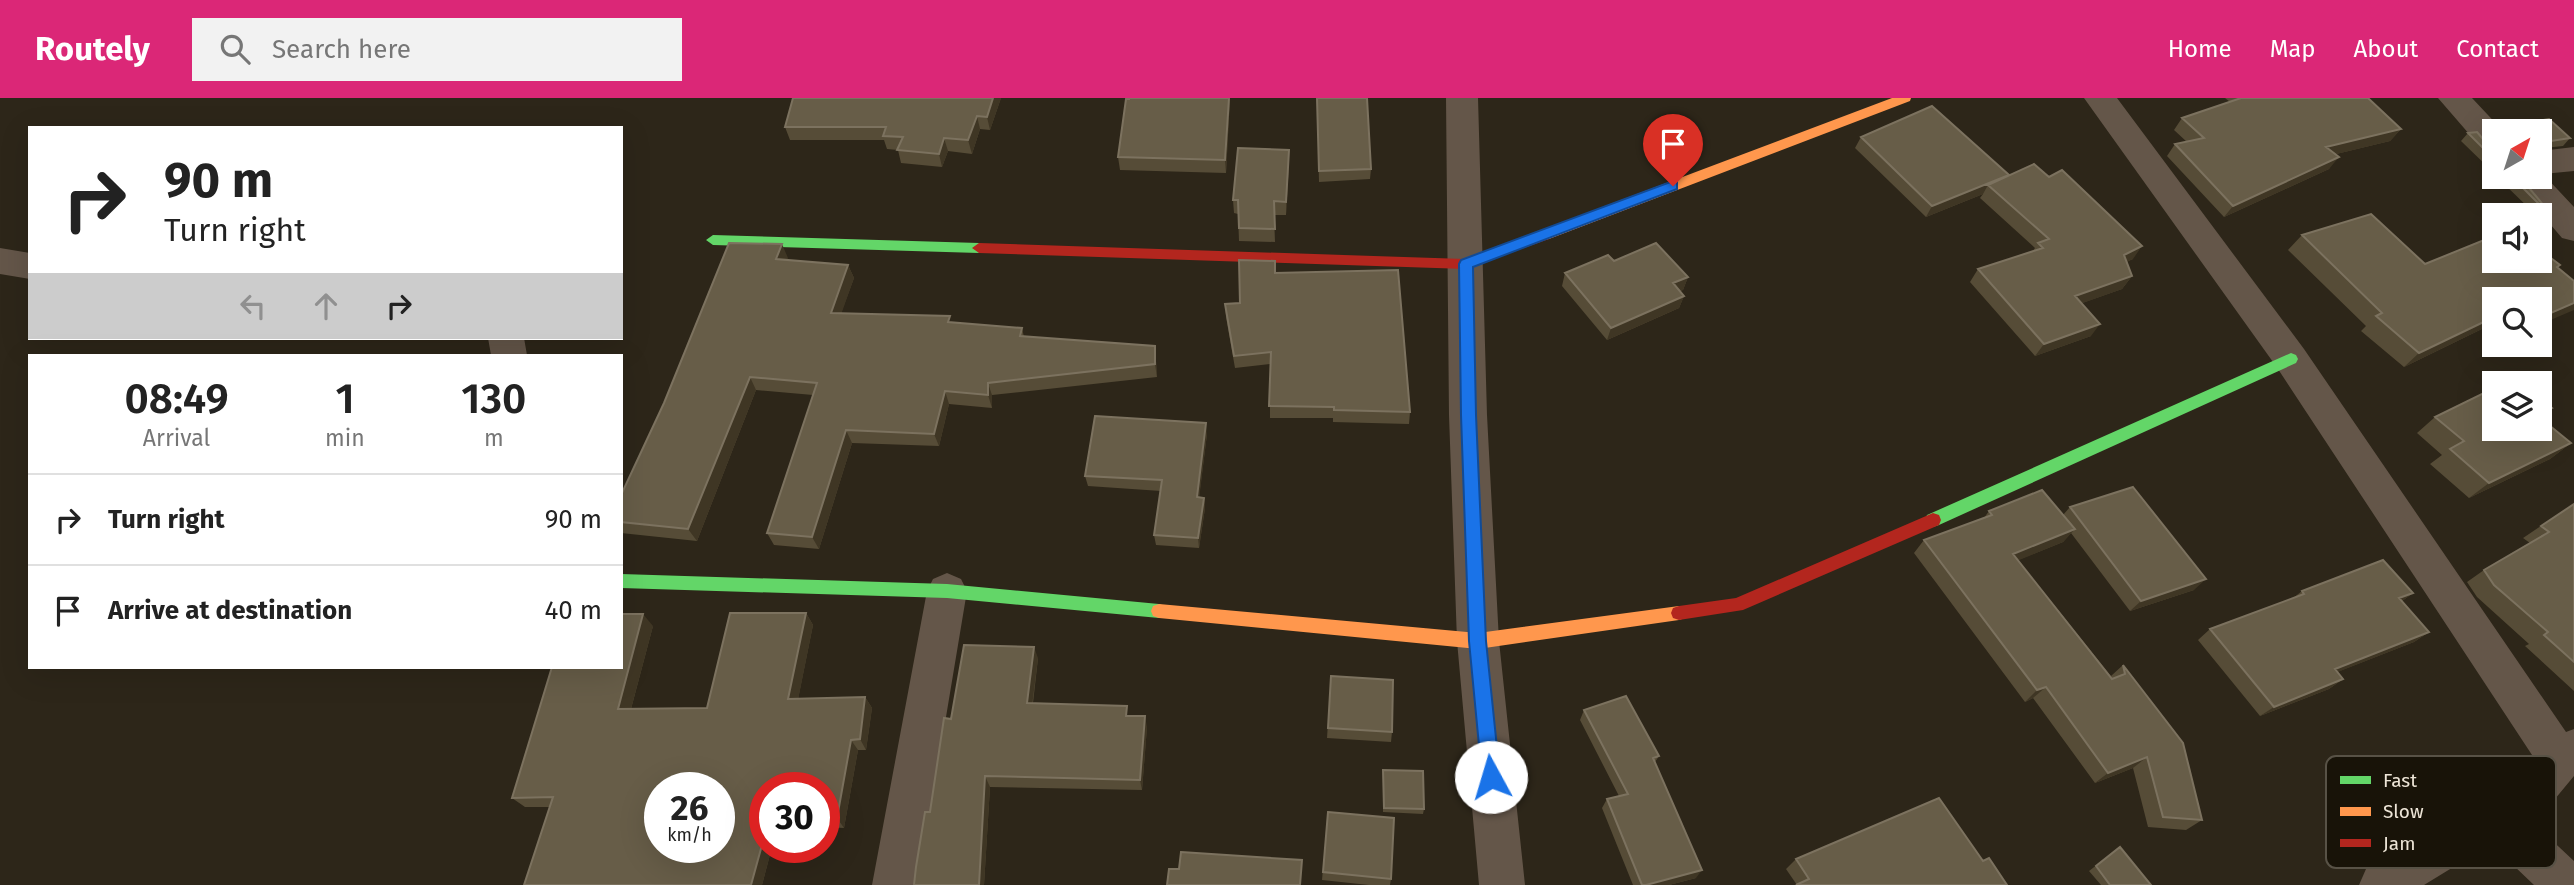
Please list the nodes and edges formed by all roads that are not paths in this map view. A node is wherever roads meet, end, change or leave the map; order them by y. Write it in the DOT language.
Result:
graph roads {
  1 [pos="1462,98"];
  2 [pos="1905,98"];
  3 [pos="2100,98"];
  4 [pos="2454,98"];
  5 [pos="2482,129"];
  6 [pos="2574,159"];
  7 [pos="2552,162"];
  8 [pos="2537,189"];
  9 [pos="2574,229"];
  10 [pos="713,240"];
  11 [pos="0,261"];
  12 [pos="1466,264"];
  13 [pos="28,266"];
  14 [pos="2291,359"];
  15 [pos="623,581"];
  16 [pos="947,591"];
  17 [pos="1478,641"];
  18 [pos="2567,754"];
  19 [pos="2410,868"];
  20 [pos="2549,868"];
  21 [pos="895,885"];
  22 [pos="1502,885"];
  23 [pos="2382,885"];
  24 [pos="2572,885"];
  1 -- 12 [label="street"];
  2 -- 12 [label="street"];
  3 -- 14 [label="street"];
  4 -- 5 [label="street"];
  6 -- 7 [label="street"];
  8 -- 9 [label="street"];
  10 -- 12 [label="street"];
  11 -- 13 [label="street"];
  12 -- 17 [label="street"];
  14 -- 17 [label="street"];
  14 -- 18 [label="street"];
  15 -- 16 [label="street"];
  16 -- 17 [label="street"];
  16 -- 21 [label="street"];
  17 -- 22 [label="street"];
  19 -- 23 [label="street"];
  20 -- 24 [label="street"];
}
